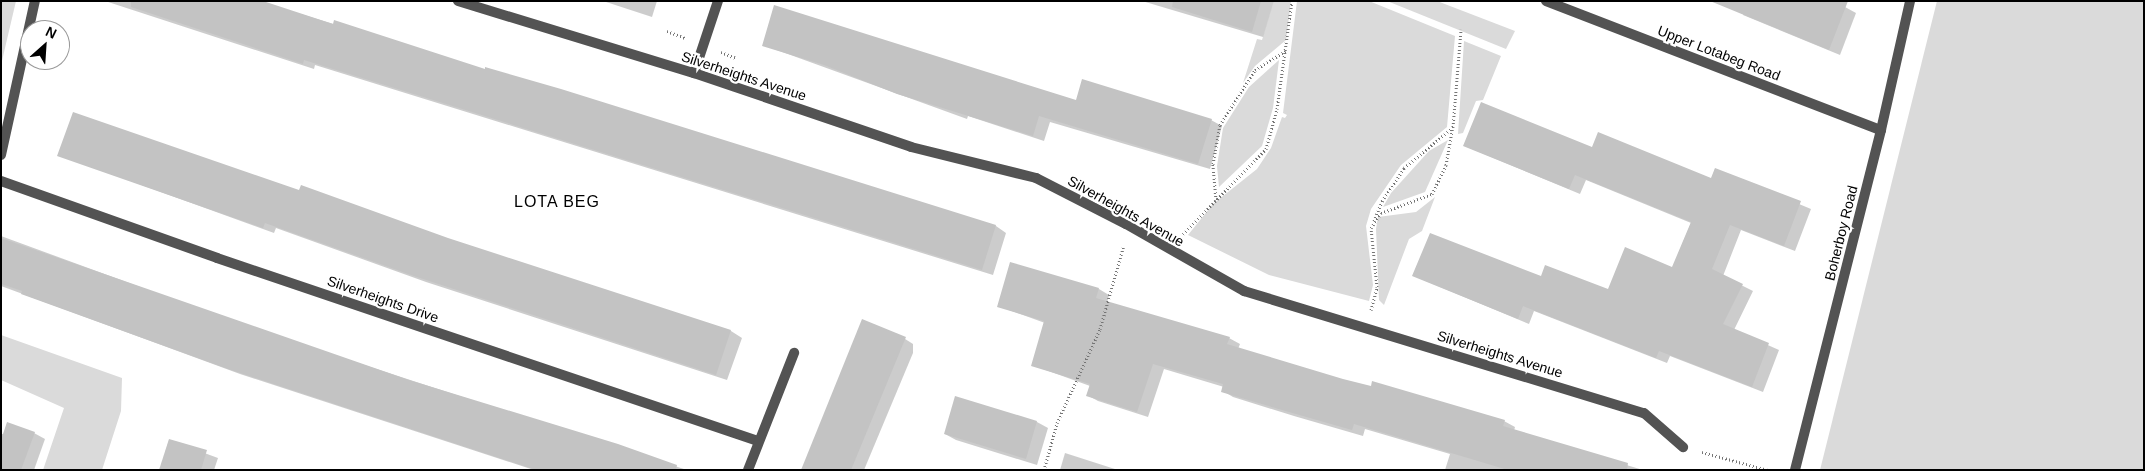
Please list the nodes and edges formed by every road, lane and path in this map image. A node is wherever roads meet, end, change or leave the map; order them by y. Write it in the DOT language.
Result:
graph roads {
  1 [pos="36,1"];
  2 [pos="458,1"];
  3 [pos="718,1"];
  4 [pos="1292,1"];
  5 [pos="1546,1"];
  6 [pos="1910,1"];
  7 [pos="1461,29"];
  8 [pos="1285,50"];
  9 [pos="694,73"];
  10 [pos="1453,127"];
  11 [pos="1881,130"];
  12 [pos="1,155"];
  13 [pos="1,181"];
  14 [pos="1216,200"];
  15 [pos="1126,224"];
  16 [pos="1371,228"];
  17 [pos="1169,250"];
  18 [pos="1367,327"];
  19 [pos="794,353"];
  20 [pos="758,441"];
  21 [pos="1683,446"];
  22 [pos="748,470"];
  23 [pos="1044,470"];
  24 [pos="1768,470"];
  25 [pos="1795,470"];
  1 -- 12 [label="street"];
  2 -- 9 [label="street, Silverheights Avenue"];
  3 -- 9 [label="street"];
  4 -- 8 [label="path"];
  5 -- 11 [label="street, Upper Lotabeg Road"];
  6 -- 11 [label="street, Boherboy Road"];
  7 -- 10 [label="path"];
  8 -- 14 [label="path"];
  8 -- 14 [label="path"];
  9 -- 15 [label="street, Silverheights Avenue"];
  10 -- 16 [label="path"];
  10 -- 16 [label="path"];
  11 -- 25 [label="street, Boherboy Road"];
  13 -- 20 [label="street, Silverheights Drive"];
  14 -- 17 [label="path"];
  15 -- 17 [label="street, Silverheights Avenue"];
  15 -- 23 [label="path"];
  16 -- 18 [label="path"];
  17 -- 18 [label="street, Silverheights Avenue"];
  18 -- 21 [label="street, Silverheights Avenue"];
  19 -- 20 [label="street"];
  20 -- 22 [label="street"];
  21 -- 24 [label="path"];
}
